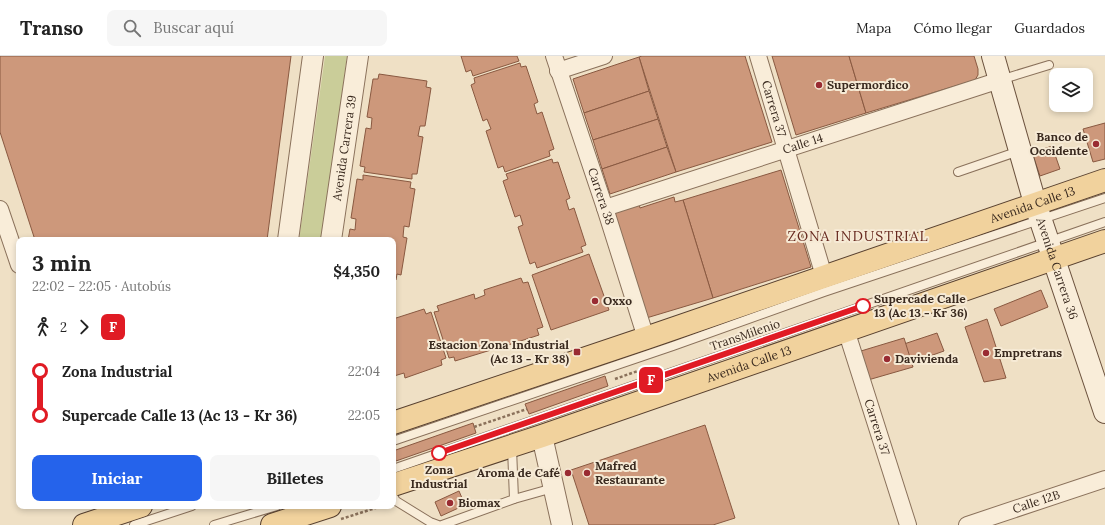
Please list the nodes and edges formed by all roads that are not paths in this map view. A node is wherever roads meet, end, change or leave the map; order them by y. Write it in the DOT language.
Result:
graph roads {
  1 [pos="313,56"];
  2 [pos="358,56"];
  3 [pos="604,56"];
  4 [pos="758,56"];
  5 [pos="993,56"];
  6 [pos="556,63"];
  7 [pos="1049,65"];
  8 [pos="1000,80"];
  9 [pos="786,150"];
  10 [pos="1020,151"];
  11 [pos="958,172"];
  12 [pos="1105,180"];
  13 [pos="1105,198"];
  14 [pos="605,208"];
  15 [pos="0,209"];
  16 [pos="1038,212"];
  17 [pos="1105,222"];
  18 [pos="288,237"];
  19 [pos="331,237"];
  20 [pos="1105,241"];
  21 [pos="1050,250"];
  22 [pos="16,256"];
  23 [pos="824,276"];
  24 [pos="846,330"];
  25 [pos="646,338"];
  26 [pos="1105,412"];
  27 [pos="396,422"];
  28 [pos="542,436"];
  29 [pos="396,440"];
  30 [pos="512,446"];
  31 [pos="396,468"];
  32 [pos="1105,479"];
  33 [pos="396,484"];
  34 [pos="554,489"];
  35 [pos="514,499"];
  36 [pos="396,501"];
  37 [pos="122,509"];
  38 [pos="183,509"];
  39 [pos="102,512"];
  40 [pos="334,513"];
  41 [pos="283,516"];
  42 [pos="84,525"];
  43 [pos="134,525"];
  44 [pos="214,525"];
  45 [pos="438,525"];
  46 [pos="442,525"];
  47 [pos="562,525"];
  48 [pos="908,525"];
  49 [pos="967,525"];
  1 -- 18 [label="street"];
  2 -- 19 [label="street, Avenida Carrera 39"];
  3 -- 6 [label="street"];
  4 -- 9 [label="street, Carrera 37"];
  5 -- 8 [label="main road, Avenida Carrera 36"];
  6 -- 14 [label="street, Carrera 38"];
  7 -- 8 [label="lane"];
  8 -- 9 [label="street, Calle 14"];
  8 -- 10 [label="main road, Avenida Carrera 36"];
  9 -- 14 [label="street, Calle 14"];
  9 -- 23 [label="street, Carrera 37"];
  10 -- 11 [label="lane"];
  10 -- 16 [label="main road, Avenida Carrera 36"];
  12 -- 16 [label="main road, Avenida Calle 13"];
  13 -- 16 [label="lane, TransMilenio"];
  14 -- 25 [label="street, Carrera 38"];
  15 -- 22 [label="street"];
  16 -- 21 [label="main road, Avenida Carrera 36"];
  16 -- 23 [label="main road, Avenida Calle 13"];
  16 -- 29 [label="lane, TransMilenio"];
  17 -- 21 [label="lane, TransMilenio"];
  20 -- 21 [label="main road, Avenida Calle 13"];
  21 -- 24 [label="main road, Avenida Calle 13"];
  21 -- 26 [label="main road, Avenida Carrera 36"];
  21 -- 31 [label="lane, TransMilenio"];
  23 -- 25 [label="main road, Avenida Calle 13"];
  24 -- 28 [label="main road, Avenida Calle 13"];
  24 -- 48 [label="street, Carrera 37"];
  25 -- 27 [label="main road, Avenida Calle 13"];
  28 -- 30 [label="main road, Avenida Calle 13"];
  28 -- 34 [label="street"];
  30 -- 33 [label="main road, Avenida Calle 13"];
  30 -- 35 [label="lane"];
  32 -- 49 [label="street, Calle 12B"];
  34 -- 35 [label="lane"];
  34 -- 47 [label="street"];
  35 -- 46 [label="lane"];
  36 -- 45 [label="lane"];
  37 -- 39 [label="main road"];
  38 -- 43 [label="lane"];
  39 -- 42 [label="main road"];
  40 -- 41 [label="main road"];
  41 -- 44 [label="lane"];
}
